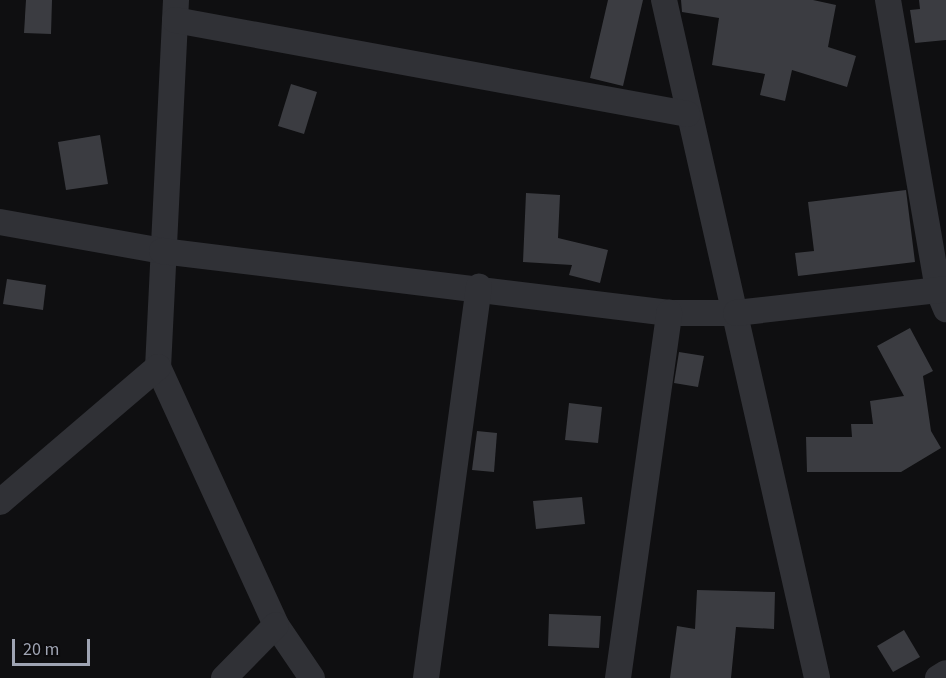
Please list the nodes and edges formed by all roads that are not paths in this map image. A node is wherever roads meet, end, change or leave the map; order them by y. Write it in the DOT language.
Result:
graph roads {
  1 [pos="664,0"];
  2 [pos="888,0"];
  3 [pos="176,10"];
  4 [pos="687,114"];
  5 [pos="0,222"];
  6 [pos="162,251"];
  7 [pos="479,288"];
  8 [pos="944,296"];
  9 [pos="669,313"];
  10 [pos="736,313"];
  11 [pos="158,367"];
  12 [pos="0,502"];
  13 [pos="276,625"];
  14 [pos="946,674"];
  15 [pos="224,678"];
  16 [pos="312,678"];
  17 [pos="426,678"];
  18 [pos="618,678"];
  19 [pos="817,678"];
  20 [pos="938,678"];
  1 -- 4 [label="street"];
  2 -- 8 [label="street"];
  3 -- 4 [label="street"];
  3 -- 6 [label="street"];
  4 -- 10 [label="street"];
  5 -- 6 [label="street"];
  6 -- 7 [label="street"];
  6 -- 11 [label="street"];
  7 -- 9 [label="street"];
  7 -- 17 [label="street"];
  8 -- 10 [label="street"];
  9 -- 10 [label="street"];
  9 -- 18 [label="street"];
  10 -- 19 [label="street"];
  11 -- 12 [label="street"];
  11 -- 13 [label="street"];
  13 -- 15 [label="street"];
  13 -- 16 [label="street"];
  14 -- 20 [label="street"];
}
